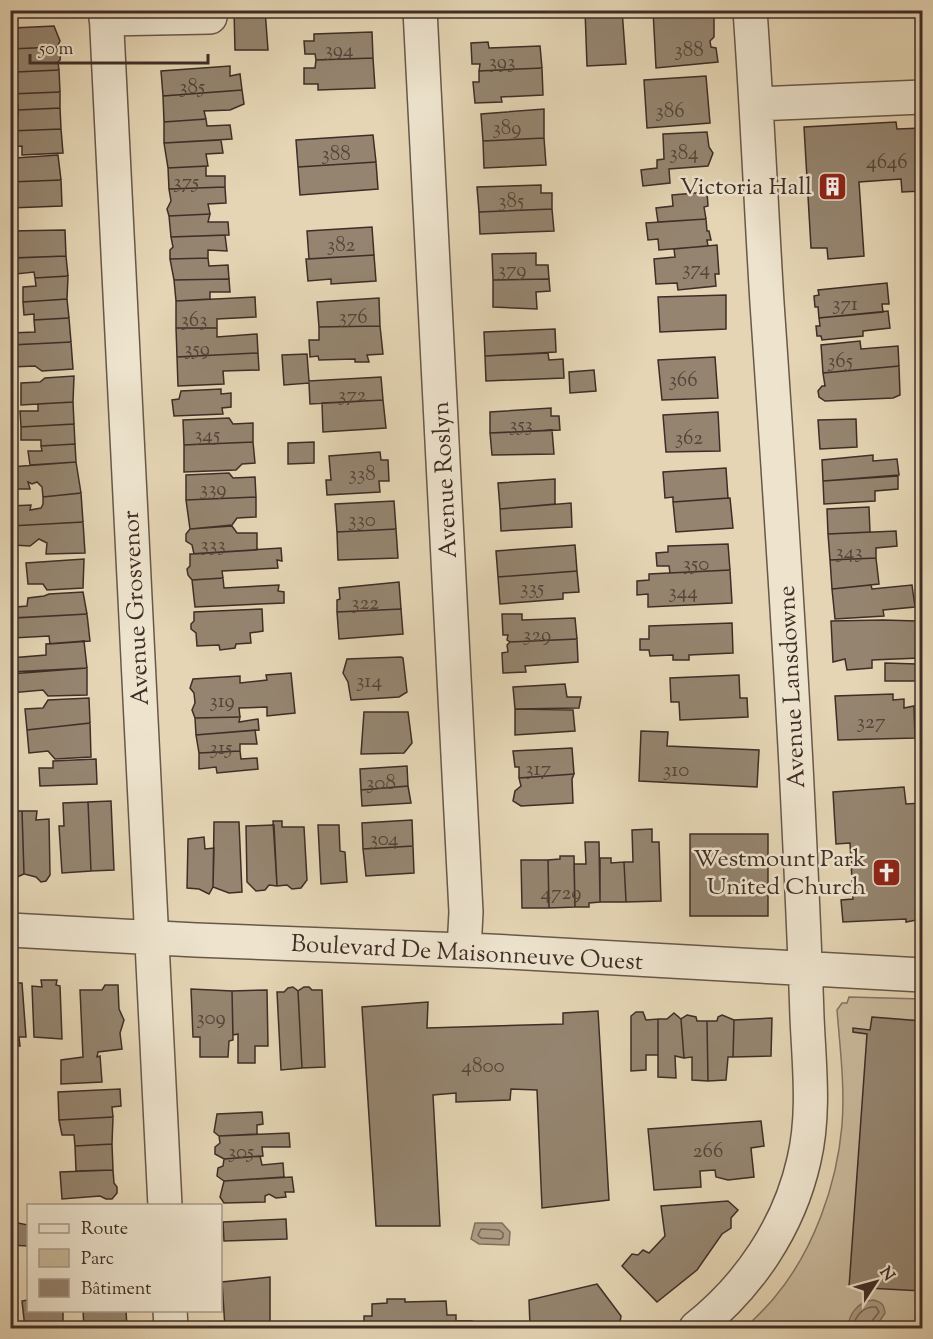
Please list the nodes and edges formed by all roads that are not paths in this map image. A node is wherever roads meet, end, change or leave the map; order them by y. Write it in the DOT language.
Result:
graph roads {
  1 [pos="210,10"];
  2 [pos="420,10"];
  3 [pos="750,10"];
  4 [pos="162,14"];
  5 [pos="106,15"];
  6 [pos="922,97"];
  7 [pos="757,104"];
  8 [pos="10,930"];
  9 [pos="152,937"];
  10 [pos="464,950"];
  11 [pos="806,968"];
  12 [pos="922,975"];
  13 [pos="165,1204"];
  14 [pos="170,1312"];
  15 [pos="171,1329"];
  16 [pos="696,1329"];
  1 -- 4 [label="street"];
  2 -- 10 [label="street, Avenue Roslyn"];
  3 -- 7 [label="street, Avenue Lansdowne"];
  4 -- 5 [label="street"];
  5 -- 9 [label="street, Avenue Grosvenor"];
  6 -- 7 [label="street"];
  7 -- 11 [label="street, Avenue Lansdowne"];
  8 -- 9 [label="street, Boulevard De Maisonneuve Ouest"];
  9 -- 10 [label="street, Boulevard De Maisonneuve Ouest"];
  9 -- 13 [label="street, Avenue Grosvenor"];
  10 -- 11 [label="street, Boulevard De Maisonneuve Ouest"];
  11 -- 12 [label="street, Boulevard De Maisonneuve Ouest"];
  11 -- 16 [label="street, Avenue Lansdowne"];
  14 -- 15 [label="street"];
}
